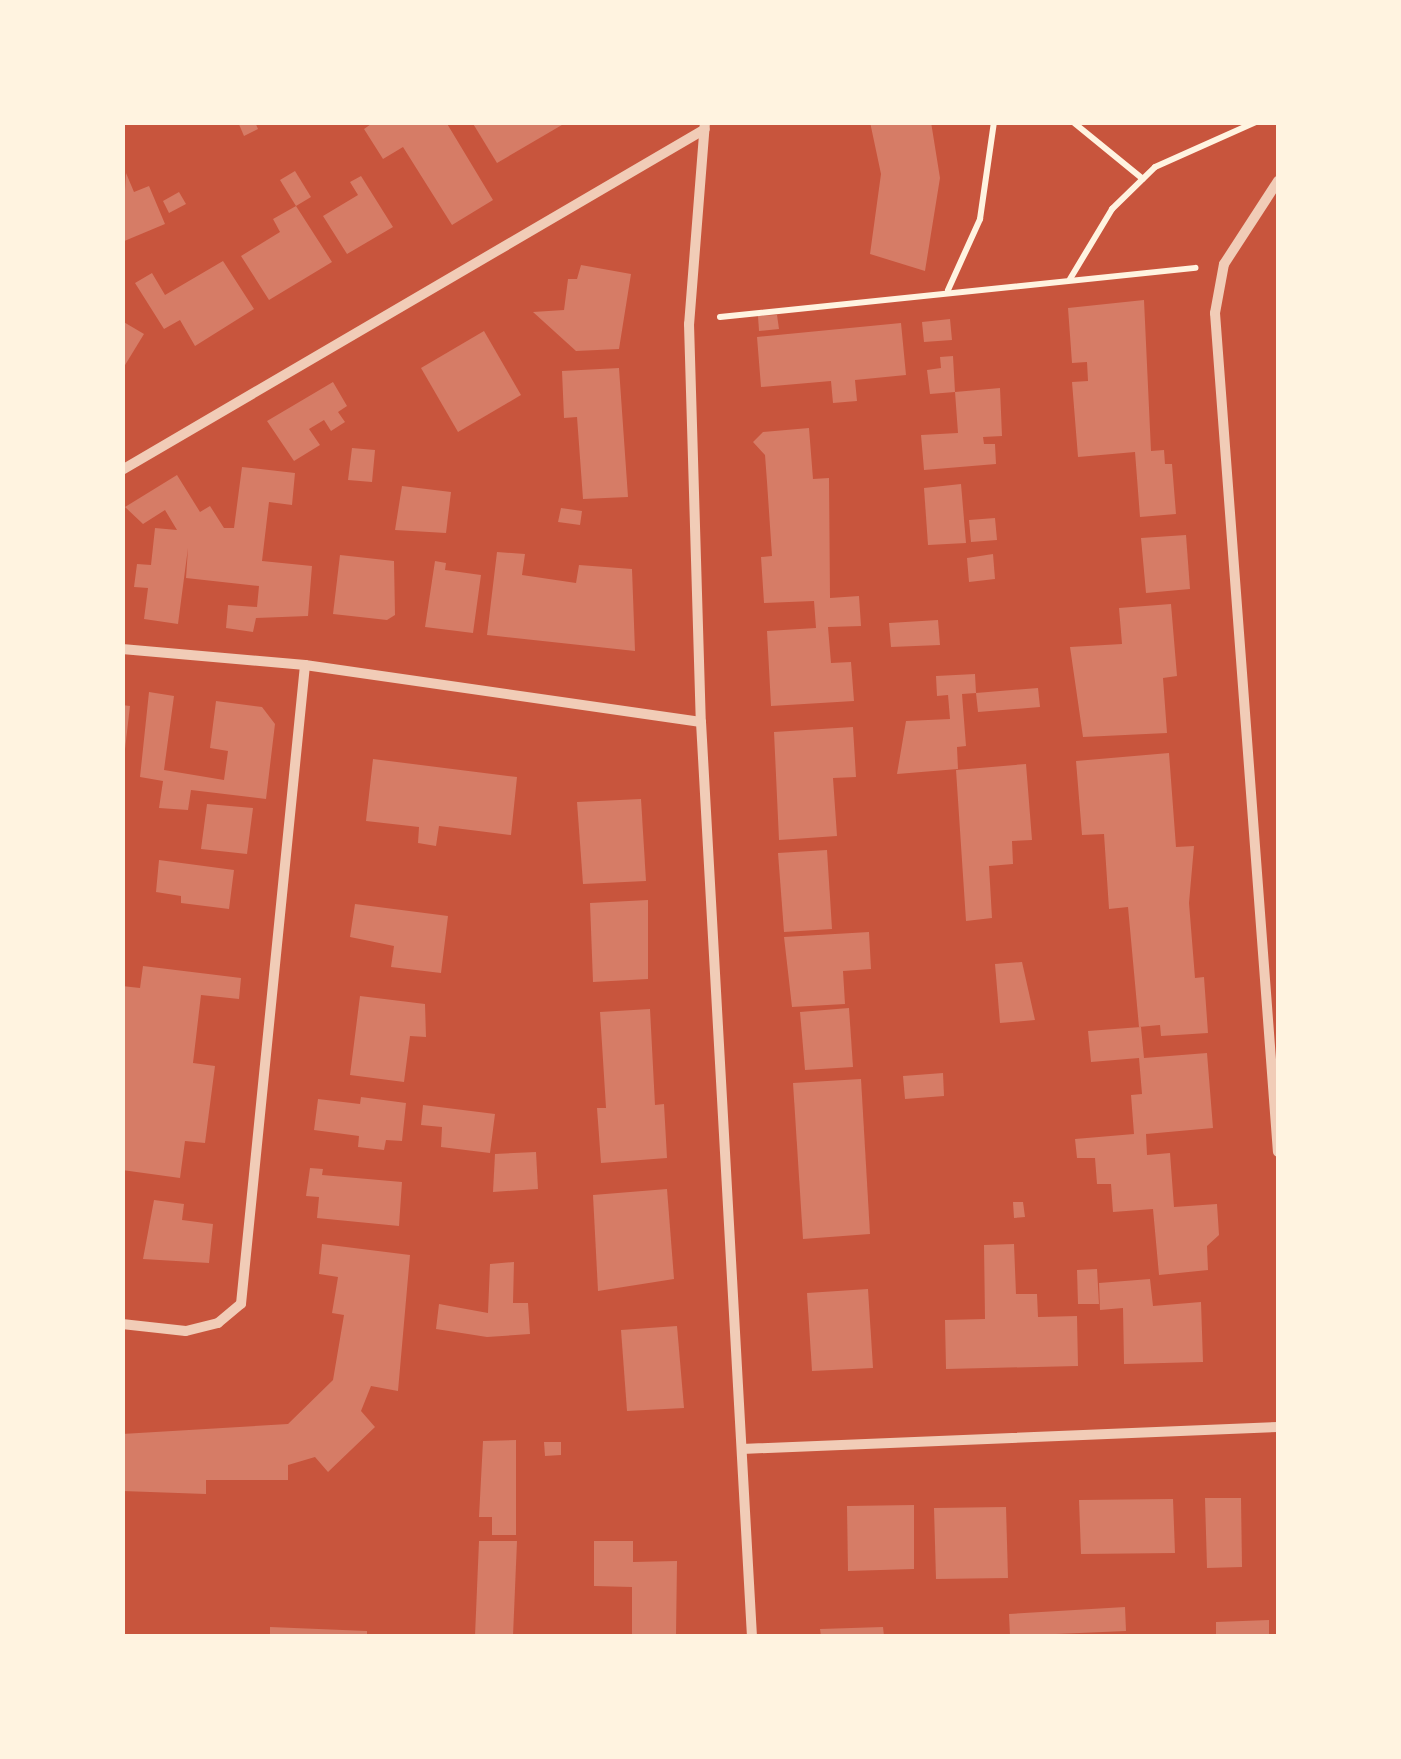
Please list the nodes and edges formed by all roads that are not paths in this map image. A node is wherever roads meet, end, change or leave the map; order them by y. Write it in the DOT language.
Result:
graph roads {
  1 [pos="705,126"];
  2 [pos="1278,181"];
  3 [pos="122,470"];
  4 [pos="122,649"];
  5 [pos="305,665"];
  6 [pos="700,722"];
  7 [pos="1278,1152"];
  8 [pos="122,1324"];
  9 [pos="1278,1427"];
  10 [pos="742,1449"];
  11 [pos="752,1636"];
  1 -- 3 [label="street"];
  1 -- 6 [label="street"];
  2 -- 7 [label="street"];
  4 -- 5 [label="street"];
  5 -- 6 [label="street"];
  5 -- 8 [label="street"];
  6 -- 10 [label="street"];
  9 -- 10 [label="street"];
  10 -- 11 [label="street"];
}
